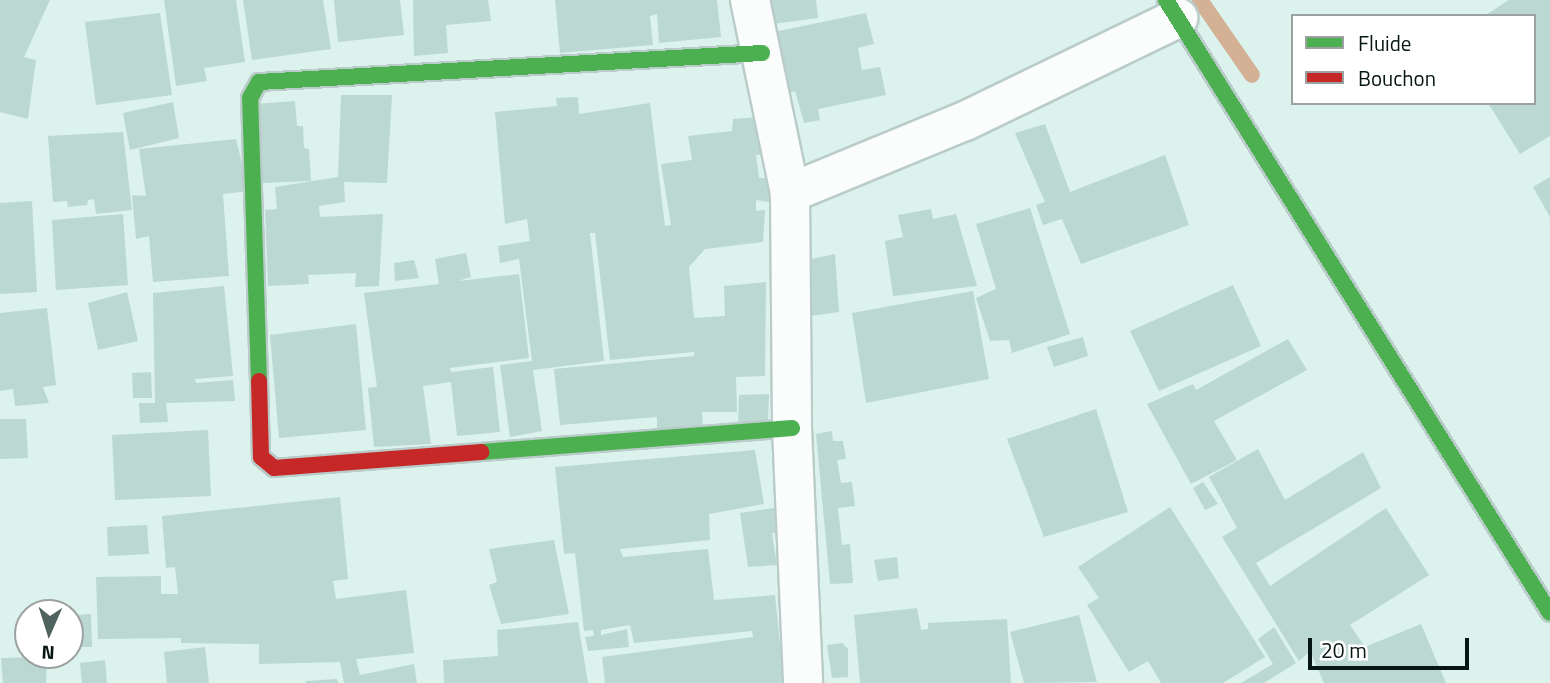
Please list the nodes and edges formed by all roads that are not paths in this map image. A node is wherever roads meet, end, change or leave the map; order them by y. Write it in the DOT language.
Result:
graph roads {
  1 [pos="750,0"];
  2 [pos="1172,9"];
  3 [pos="762,53"];
  4 [pos="790,193"];
  5 [pos="792,428"];
  6 [pos="1550,613"];
  7 [pos="803,683"];
  1 -- 3 [label="street"];
  2 -- 4 [label="street"];
  2 -- 6 [label="street"];
  3 -- 4 [label="street"];
  3 -- 5 [label="street"];
  4 -- 5 [label="street"];
  5 -- 7 [label="street"];
}
